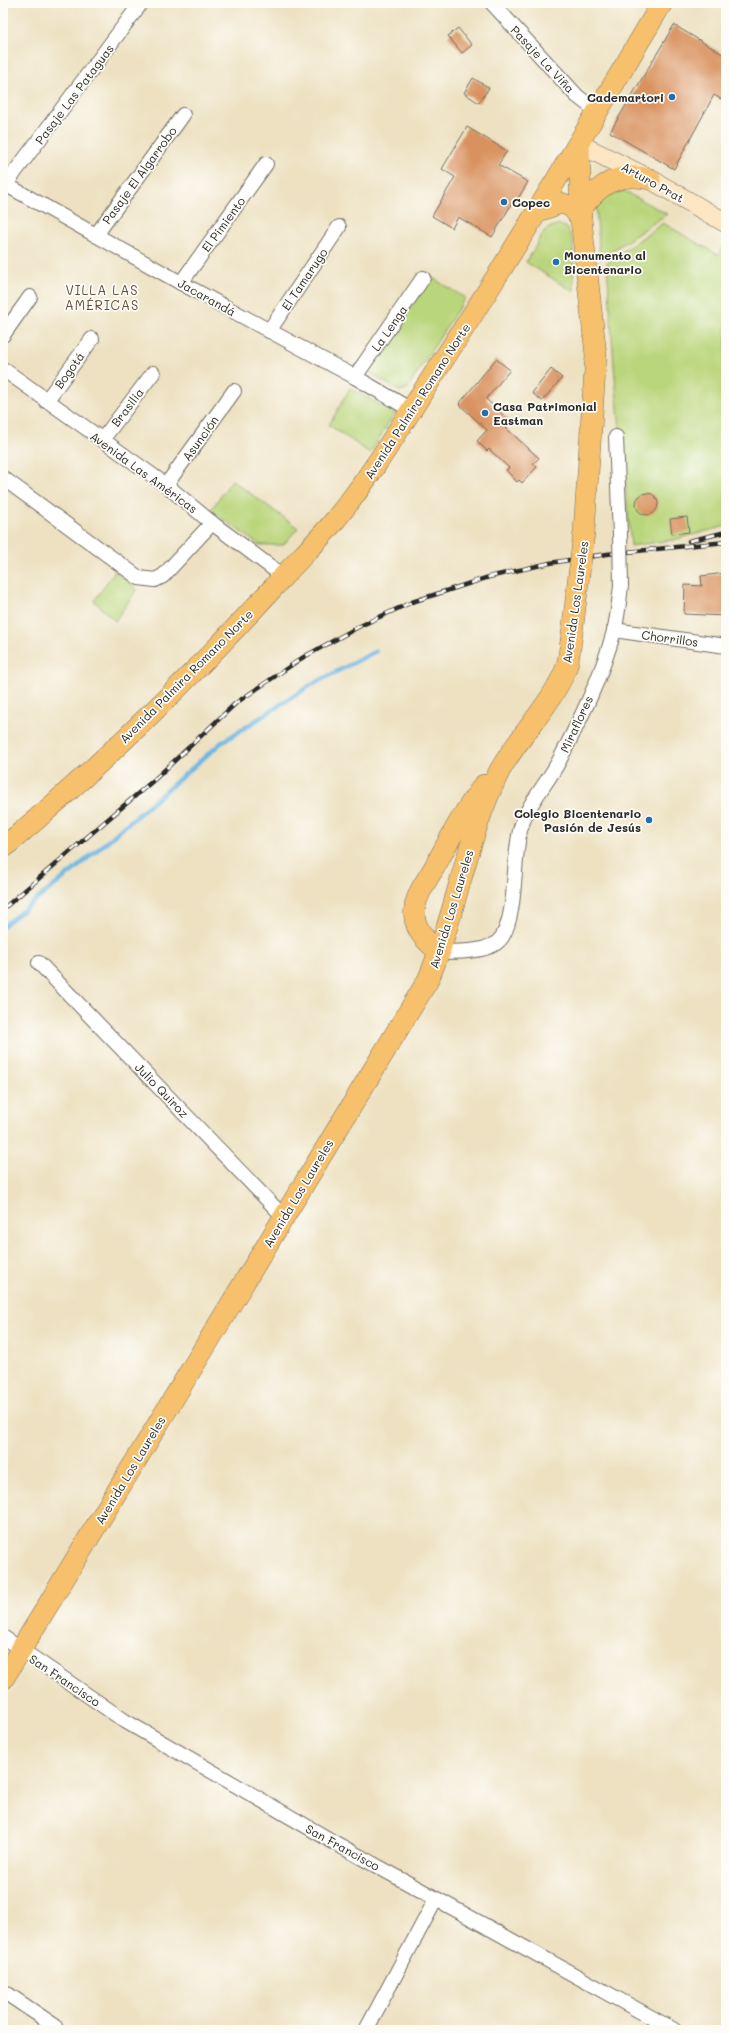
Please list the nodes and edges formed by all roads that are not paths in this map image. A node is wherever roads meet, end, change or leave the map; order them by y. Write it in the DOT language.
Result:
graph roads {
  1 [pos="141,3"];
  2 [pos="492,3"];
  3 [pos="662,3"];
  4 [pos="598,112"];
  5 [pos="183,115"];
  6 [pos="579,144"];
  7 [pos="266,164"];
  8 [pos="650,179"];
  9 [pos="5,184"];
  10 [pos="539,211"];
  11 [pos="581,214"];
  12 [pos="726,222"];
  13 [pos="339,227"];
  14 [pos="96,235"];
  15 [pos="423,278"];
  16 [pos="181,283"];
  17 [pos="30,297"];
  18 [pos="269,331"];
  19 [pos="3,335"];
  20 [pos="92,339"];
  21 [pos="3,369"];
  22 [pos="153,373"];
  23 [pos="355,377"];
  24 [pos="234,391"];
  25 [pos="46,402"];
  26 [pos="411,410"];
  27 [pos="616,437"];
  28 [pos="102,440"];
  29 [pos="3,478"];
  30 [pos="166,486"];
  31 [pos="212,523"];
  32 [pos="283,576"];
  33 [pos="614,630"];
  34 [pos="726,646"];
  35 [pos="500,770"];
  36 [pos="3,848"];
  37 [pos="440,952"];
  38 [pos="39,963"];
  39 [pos="284,1217"];
  40 [pos="3,1637"];
  41 [pos="21,1650"];
  42 [pos="3,1679"];
  43 [pos="436,1899"];
  44 [pos="3,1991"];
  45 [pos="55,2026"];
  46 [pos="366,2030"];
  47 [pos="674,2030"];
  1 -- 9 [label="street, Pasaje Las Pataguas"];
  2 -- 4 [label="street, Pasaje La Viña"];
  3 -- 4 [label="main road, Avenida Palmira Romano Norte"];
  4 -- 6 [label="main road, Avenida Palmira Romano Norte"];
  5 -- 14 [label="street, Pasaje El Algarrobo"];
  6 -- 8 [label="street, Arturo Prat"];
  6 -- 10 [label="main road, Avenida Palmira Romano Norte"];
  6 -- 11 [label="main road, Avenida Los Laureles"];
  7 -- 16 [label="street, El Pimiento"];
  8 -- 11 [label="main road"];
  8 -- 12 [label="street, Arturo Prat"];
  9 -- 14 [label="street, Jacarandá"];
  10 -- 11 [label="main road"];
  10 -- 26 [label="main road, Avenida Palmira Romano Norte"];
  11 -- 35 [label="main road, Avenida Los Laureles, bridge"];
  13 -- 18 [label="street, El Tamarugo"];
  14 -- 16 [label="street, Jacarandá"];
  15 -- 23 [label="street, La Lenga"];
  16 -- 18 [label="street, Jacarandá"];
  17 -- 19 [label="street"];
  18 -- 23 [label="street, Jacarandá"];
  20 -- 25 [label="street, Bogotá"];
  21 -- 25 [label="street, Avenida Las Américas"];
  22 -- 28 [label="street, Brasilia"];
  23 -- 26 [label="street, Jacarandá"];
  24 -- 30 [label="street, Asunción"];
  25 -- 28 [label="street, Avenida Las Américas"];
  26 -- 32 [label="main road, Avenida Palmira Romano Norte"];
  27 -- 33 [label="street, Miraflores, bridge"];
  28 -- 30 [label="street, Avenida Las Américas"];
  29 -- 31 [label="street"];
  30 -- 31 [label="street, Avenida Las Américas"];
  31 -- 32 [label="street, Avenida Las Américas"];
  32 -- 36 [label="main road, Avenida Palmira Romano Norte"];
  33 -- 34 [label="street, Chorrillos"];
  33 -- 37 [label="street, Miraflores"];
  35 -- 37 [label="main road, Avenida Los Laureles"];
  35 -- 37 [label="main road"];
  37 -- 39 [label="main road, Avenida Los Laureles"];
  38 -- 39 [label="street, Julio Quiroz"];
  39 -- 41 [label="main road, Avenida Los Laureles"];
  40 -- 41 [label="street, San Francisco"];
  41 -- 42 [label="main road, Avenida Los Laureles"];
  41 -- 43 [label="street, San Francisco"];
  43 -- 46 [label="street"];
  43 -- 47 [label="street, San Francisco"];
  44 -- 45 [label="street"];
}
